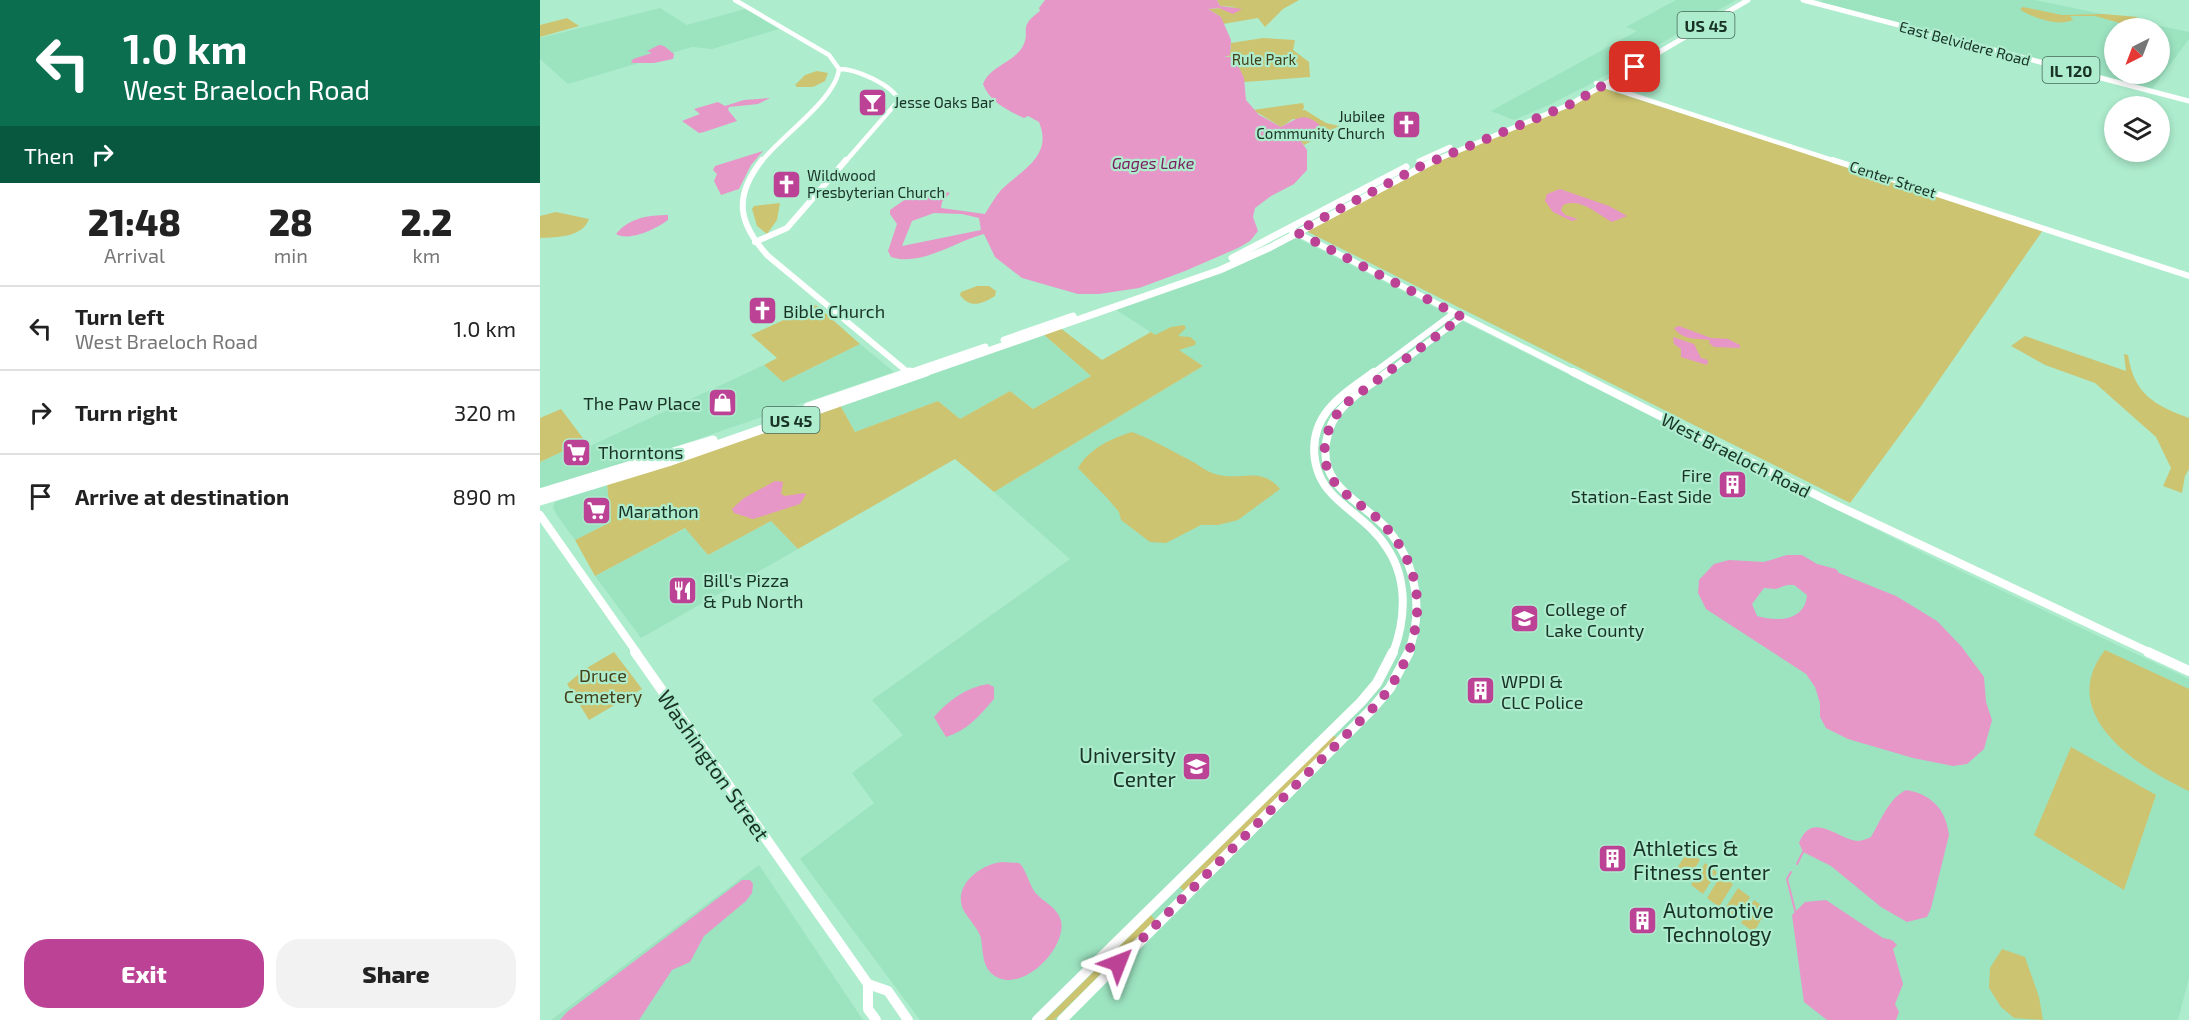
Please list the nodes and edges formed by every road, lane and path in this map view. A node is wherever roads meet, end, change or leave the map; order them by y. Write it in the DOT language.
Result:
graph roads {
  1 [pos="735,0"];
  2 [pos="1738,0"];
  3 [pos="1749,0"];
  4 [pos="1795,0"];
  5 [pos="1803,0"];
  6 [pos="1845,12"];
  7 [pos="1623,67"];
  8 [pos="1635,67"];
  9 [pos="839,69"];
  10 [pos="1599,84"];
  11 [pos="2189,101"];
  12 [pos="1292,231"];
  13 [pos="755,242"];
  14 [pos="2189,276"];
  15 [pos="1458,315"];
  16 [pos="911,375"];
  17 [pos="540,493"];
  18 [pos="540,501"];
  19 [pos="540,515"];
  20 [pos="2189,671"];
  21 [pos="868,984"];
  22 [pos="876,1020"];
  23 [pos="908,1020"];
  24 [pos="1037,1020"];
  25 [pos="1062,1020"];
  1 -- 9 [label="street"];
  2 -- 7 [label="main road, US 45"];
  3 -- 8 [label="main road, US 45"];
  4 -- 6 [label="main road, East Belvidere Road / IL 120"];
  5 -- 6 [label="main road, East Belvidere Road"];
  6 -- 11 [label="main road, East Belvidere Road / IL 120"];
  7 -- 8 [label="main road"];
  7 -- 10 [label="main road, US 45"];
  8 -- 10 [label="main road, US 45"];
  9 -- 13 [label="street"];
  9 -- 13 [label="street"];
  10 -- 12 [label="main road, US 45"];
  10 -- 14 [label="street, Center Street"];
  12 -- 15 [label="street, West Braeloch Road"];
  12 -- 16 [label="main road, US 45"];
  13 -- 16 [label="street"];
  15 -- 20 [label="street, West Braeloch Road"];
  15 -- 24 [label="street"];
  15 -- 25 [label="street"];
  16 -- 17 [label="main road, US 45"];
  16 -- 18 [label="main road, US 45"];
  19 -- 21 [label="street, Washington Street"];
  21 -- 22 [label="street, Washington Street"];
  21 -- 23 [label="street, Washington Street"];
}
